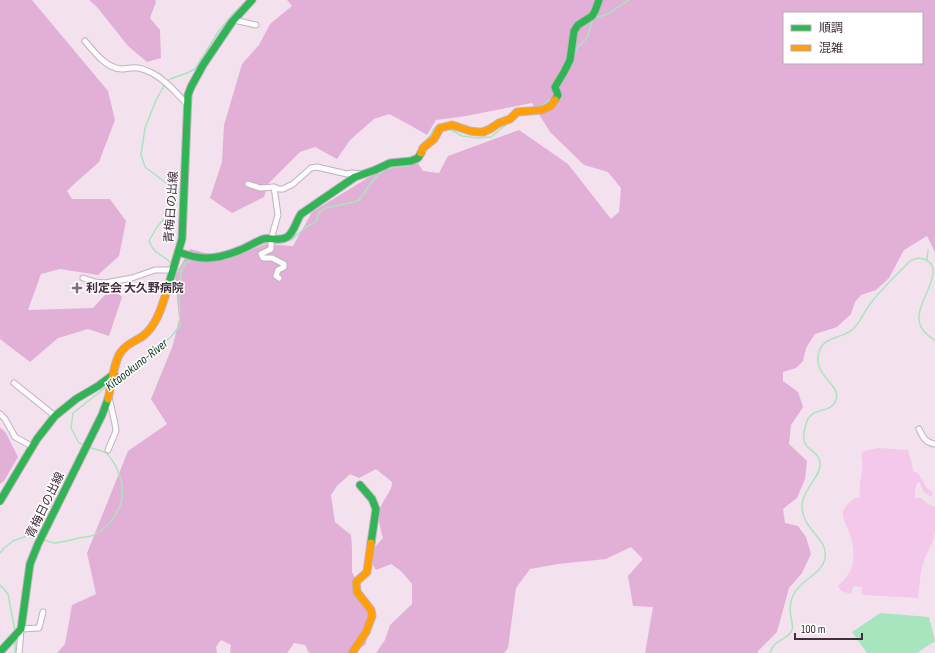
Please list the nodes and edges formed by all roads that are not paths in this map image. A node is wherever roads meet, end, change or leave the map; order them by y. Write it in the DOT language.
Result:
graph roads {
  1 [pos="252,0"];
  2 [pos="599,0"];
  3 [pos="234,20"];
  4 [pos="256,25"];
  5 [pos="85,42"];
  6 [pos="187,104"];
  7 [pos="364,174"];
  8 [pos="248,184"];
  9 [pos="274,187"];
  10 [pos="271,239"];
  11 [pos="178,252"];
  12 [pos="173,266"];
  13 [pos="83,278"];
  14 [pos="279,278"];
  15 [pos="113,379"];
  16 [pos="14,383"];
  17 [pos="109,396"];
  18 [pos="0,414"];
  19 [pos="55,416"];
  20 [pos="918,428"];
  21 [pos="935,444"];
  22 [pos="33,447"];
  23 [pos="108,450"];
  24 [pos="360,485"];
  25 [pos="0,501"];
  26 [pos="43,612"];
  27 [pos="16,633"];
  28 [pos="0,652"];
  29 [pos="19,653"];
  30 [pos="352,653"];
  1 -- 3 [label="street, 青梅日の出線"];
  2 -- 7 [label="street"];
  3 -- 4 [label="street"];
  3 -- 6 [label="street, 青梅日の出線"];
  5 -- 6 [label="street"];
  6 -- 11 [label="street, 青梅日の出線"];
  7 -- 9 [label="street"];
  7 -- 10 [label="street"];
  8 -- 9 [label="street"];
  9 -- 10 [label="street"];
  10 -- 11 [label="street"];
  10 -- 14 [label="street"];
  11 -- 12 [label="street, 青梅日の出線"];
  12 -- 13 [label="street"];
  12 -- 15 [label="street, 青梅日の出線"];
  15 -- 17 [label="street, 青梅日の出線"];
  15 -- 19 [label="street"];
  16 -- 19 [label="street"];
  17 -- 23 [label="street"];
  17 -- 27 [label="street, 青梅日の出線"];
  18 -- 22 [label="street"];
  19 -- 22 [label="street"];
  20 -- 21 [label="street"];
  22 -- 25 [label="street"];
  24 -- 30 [label="street"];
  26 -- 27 [label="street"];
  27 -- 28 [label="street"];
  27 -- 29 [label="street"];
}
